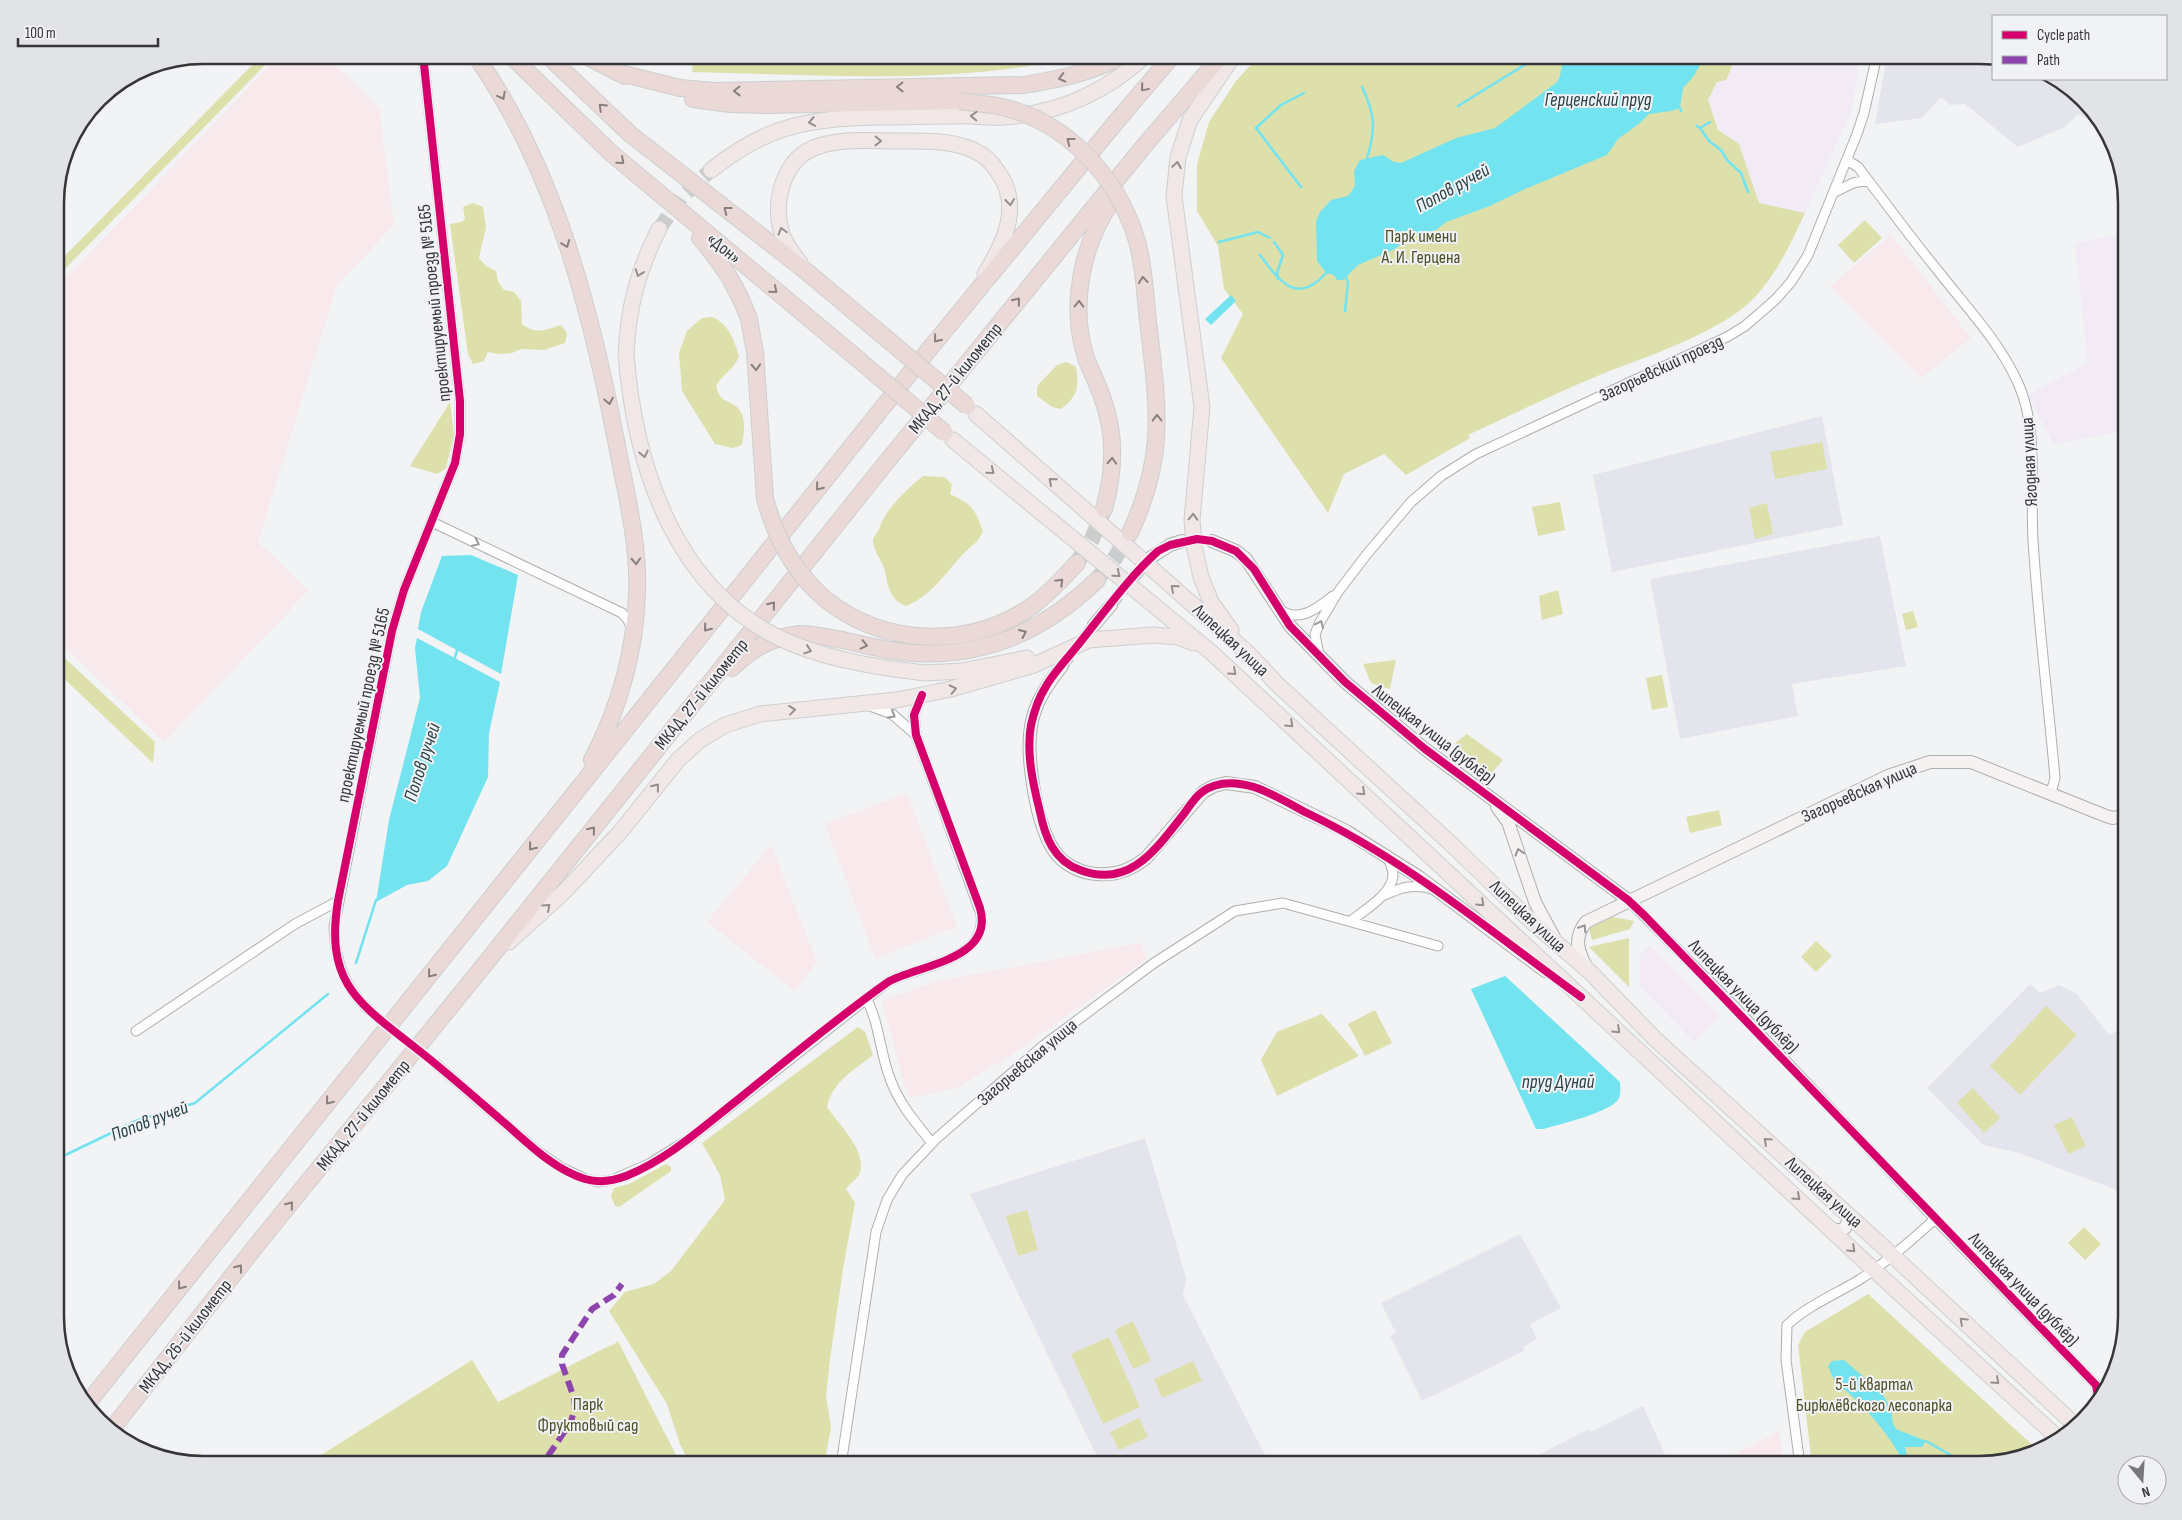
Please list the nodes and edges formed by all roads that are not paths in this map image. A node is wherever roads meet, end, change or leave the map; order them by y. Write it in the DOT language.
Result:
graph roads {
  1 [pos="423,64"];
  2 [pos="481,64"];
  3 [pos="519,64"];
  4 [pos="556,64"];
  5 [pos="601,64"];
  6 [pos="1103,64"];
  7 [pos="1137,64"];
  8 [pos="1165,64"];
  9 [pos="1214,64"];
  10 [pos="1228,64"];
  11 [pos="1875,64"];
  12 [pos="616,72"];
  13 [pos="1176,108"];
  14 [pos="1846,160"];
  15 [pos="711,170"];
  16 [pos="1868,180"];
  17 [pos="1833,193"];
  18 [pos="669,203"];
  19 [pos="659,229"];
  20 [pos="807,272"];
  21 [pos="968,302"];
  22 [pos="972,410"];
  23 [pos="949,437"];
  24 [pos="1104,509"];
  25 [pos="432,522"];
  26 [pos="1130,532"];
  27 [pos="1182,541"];
  28 [pos="1212,541"];
  29 [pos="1150,558"];
  30 [pos="1077,563"];
  31 [pos="1097,580"];
  32 [pos="1338,592"];
  33 [pos="1111,604"];
  34 [pos="1279,610"];
  35 [pos="1094,625"];
  36 [pos="634,635"];
  37 [pos="1089,640"];
  38 [pos="1212,652"];
  39 [pos="1250,655"];
  40 [pos="1320,658"];
  41 [pos="1062,666"];
  42 [pos="922,695"];
  43 [pos="863,704"];
  44 [pos="687,712"];
  45 [pos="916,735"];
  46 [pos="1475,786"];
  47 [pos="2051,793"];
  48 [pos="562,809"];
  49 [pos="2118,817"];
  50 [pos="1387,855"];
  51 [pos="1437,891"];
  52 [pos="1382,896"];
  53 [pos="1628,900"];
  54 [pos="338,901"];
  55 [pos="1350,921"];
  56 [pos="1558,945"];
  57 [pos="1438,946"];
  58 [pos="485,964"];
  59 [pos="1590,972"];
  60 [pos="1581,997"];
  61 [pos="866,998"];
  62 [pos="366,1007"];
  63 [pos="136,1031"];
  64 [pos="436,1064"];
  65 [pos="932,1143"];
  66 [pos="1845,1212"];
  67 [pos="1935,1219"];
  68 [pos="234,1221"];
  69 [pos="1830,1228"];
  70 [pos="259,1242"];
  71 [pos="1893,1256"];
  72 [pos="1874,1270"];
  73 [pos="2098,1389"];
  74 [pos="91,1399"];
  75 [pos="2071,1422"];
  76 [pos="115,1425"];
  77 [pos="2054,1434"];
  78 [pos="843,1456"];
  79 [pos="1799,1456"];
  1 -- 25 [label="street, проектируемый проезд № 5165"];
  2 -- 36 [label="highway, one-way"];
  3 -- 18 [label="highway, «Дон», one-way"];
  20 -- 4 [label="highway, «Дон», one-way"];
  5 -- 12 [label="highway"];
  6 -- 12 [label="highway, one-way"];
  7 -- 15 [label="main road, one-way"];
  8 -- 21 [label="highway, МКАД, 27-й километр, one-way"];
  9 -- 13 [label="highway"];
  39 -- 10 [label="main road, one-way"];
  11 -- 14 [label="street, Загорьевский проезд"];
  26 -- 12 [label="highway, one-way, bridge"];
  24 -- 13 [label="highway, one-way"];
  44 -- 13 [label="highway, МКАД, 27-й километр, one-way"];
  14 -- 16 [label="street, Ягодная улица"];
  14 -- 17 [label="street, Загорьевский проезд"];
  16 -- 17 [label="street"];
  16 -- 47 [label="street, Ягодная улица"];
  17 -- 32 [label="street, Загорьевский проезд"];
  18 -- 23 [label="highway, «Дон», one-way, bridge"];
  18 -- 30 [label="highway, one-way, bridge"];
  19 -- 37 [label="main road, one-way, bridge"];
  20 -- 21 [label="main road, one-way"];
  20 -- 22 [label="highway, «Дон», bridge"];
  21 -- 48 [label="highway, МКАД, 27-й километр, one-way"];
  39 -- 22 [label="main road, Липецкая улица, one-way"];
  23 -- 38 [label="main road, Липецкая улица, one-way"];
  25 -- 36 [label="street, one-way"];
  25 -- 54 [label="street, проектируемый проезд № 5165"];
  27 -- 29 [label="street"];
  28 -- 34 [label="street, Липецкая улица (дублёр)"];
  44 -- 31 [label="highway, one-way"];
  32 -- 34 [label="street"];
  40 -- 32 [label="street, one-way"];
  33 -- 35 [label="street"];
  34 -- 40 [label="street, Липецкая улица (дублёр)"];
  36 -- 48 [label="highway"];
  37 -- 38 [label="main road"];
  42 -- 37 [label="main road, one-way"];
  38 -- 60 [label="main road, Липецкая улица, one-way"];
  39 -- 56 [label="main road, Липецкая улица"];
  40 -- 46 [label="street, Липецкая улица (дублёр)"];
  41 -- 50 [label="street"];
  42 -- 43 [label="main road"];
  42 -- 45 [label="street"];
  43 -- 45 [label="street, one-way"];
  58 -- 43 [label="main road, one-way"];
  58 -- 44 [label="highway, МКАД, 27-й километр, one-way"];
  45 -- 61 [label="street"];
  46 -- 53 [label="street, Липецкая улица (дублёр)"];
  56 -- 46 [label="street, one-way"];
  47 -- 49 [label="street, Загорьевская улица"];
  47 -- 53 [label="street, Загорьевская улица"];
  48 -- 68 [label="highway, МКАД, 27-й километр, one-way"];
  50 -- 51 [label="street"];
  50 -- 52 [label="street"];
  51 -- 52 [label="street"];
  51 -- 60 [label="street"];
  52 -- 55 [label="street"];
  59 -- 53 [label="street, Загорьевская улица, one-way"];
  53 -- 67 [label="street, Липецкая улица (дублёр)"];
  54 -- 62 [label="street, проектируемый проезд № 5165"];
  54 -- 63 [label="street"];
  55 -- 57 [label="street, Загорьевская улица"];
  55 -- 65 [label="street, Загорьевская улица"];
  56 -- 59 [label="main road, Липецкая улица"];
  70 -- 58 [label="highway, МКАД, 27-й километр, one-way"];
  66 -- 59 [label="main road, Липецкая улица, one-way"];
  60 -- 69 [label="main road, Липецкая улица, one-way"];
  61 -- 64 [label="street"];
  61 -- 65 [label="street"];
  65 -- 78 [label="street, Загорьевская улица"];
  66 -- 69 [label="street"];
  66 -- 71 [label="main road, Липецкая улица"];
  67 -- 71 [label="street"];
  67 -- 73 [label="street, Липецкая улица (дублёр)"];
  68 -- 74 [label="highway, МКАД, 26-й километр, one-way"];
  69 -- 72 [label="main road, Липецкая улица, one-way"];
  76 -- 70 [label="highway, МКАД, 26-й километр, one-way"];
  71 -- 72 [label="street"];
  75 -- 71 [label="main road, Липецкая улица, one-way"];
  72 -- 77 [label="main road, Липецкая улица, one-way"];
  72 -- 79 [label="street"];
}
